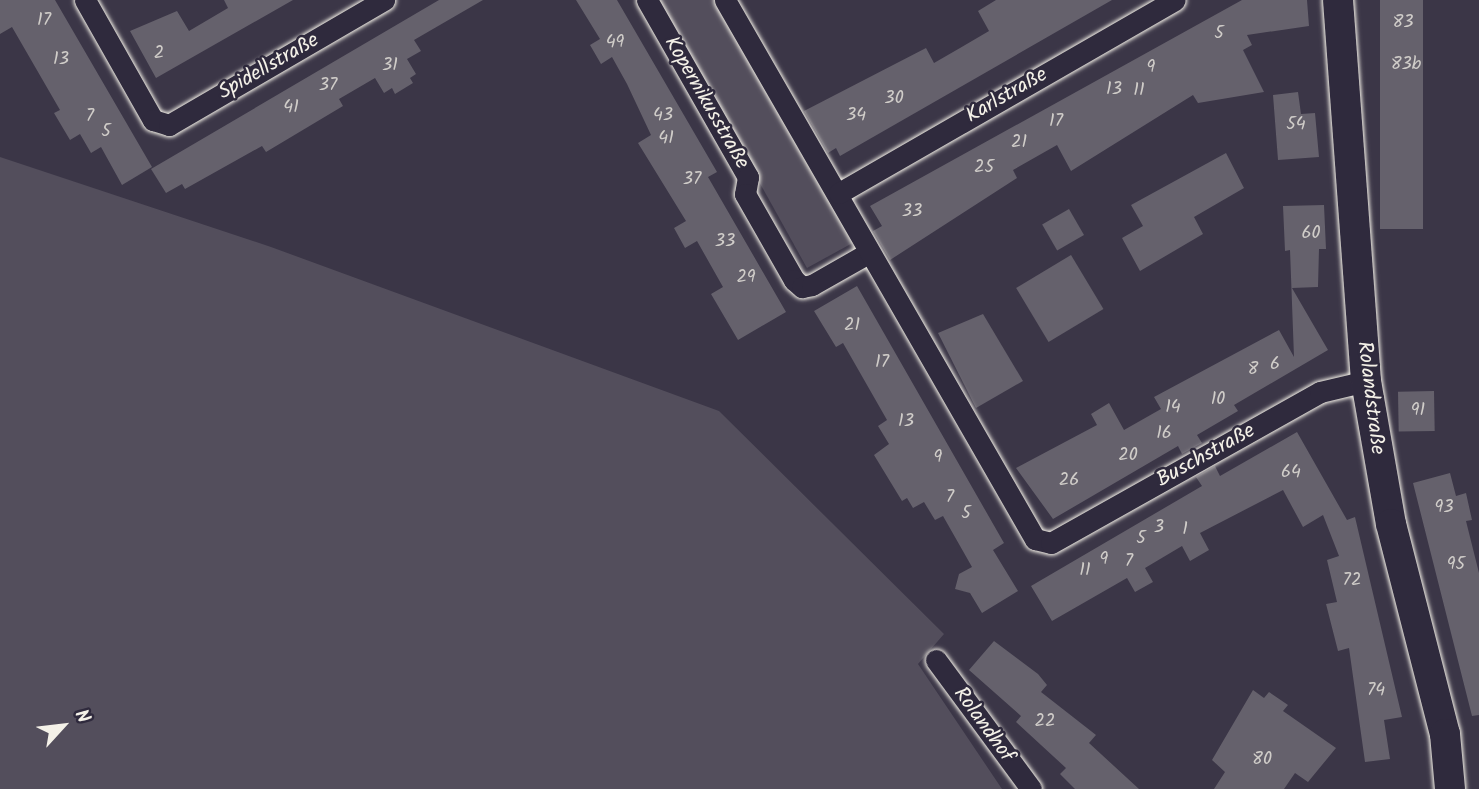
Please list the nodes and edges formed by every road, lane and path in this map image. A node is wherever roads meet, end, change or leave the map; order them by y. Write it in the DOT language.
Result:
graph roads {
  1 [pos="85,0"];
  2 [pos="384,0"];
  3 [pos="647,0"];
  4 [pos="725,0"];
  5 [pos="1174,0"];
  6 [pos="1338,0"];
  7 [pos="839,193"];
  8 [pos="868,253"];
  9 [pos="1366,381"];
  10 [pos="936,660"];
  11 [pos="1031,789"];
  12 [pos="1450,789"];
  1 -- 2 [label="street, Spidellstraße"];
  3 -- 8 [label="street, Kopernikusstraße"];
  4 -- 7 [label="street"];
  5 -- 7 [label="street, Karlstraße"];
  6 -- 9 [label="main road, Rolandstraße"];
  7 -- 8 [label="street"];
  8 -- 9 [label="street, Buschstraße"];
  9 -- 12 [label="main road, Rolandstraße"];
  10 -- 11 [label="street, Rolandhof"];
}
